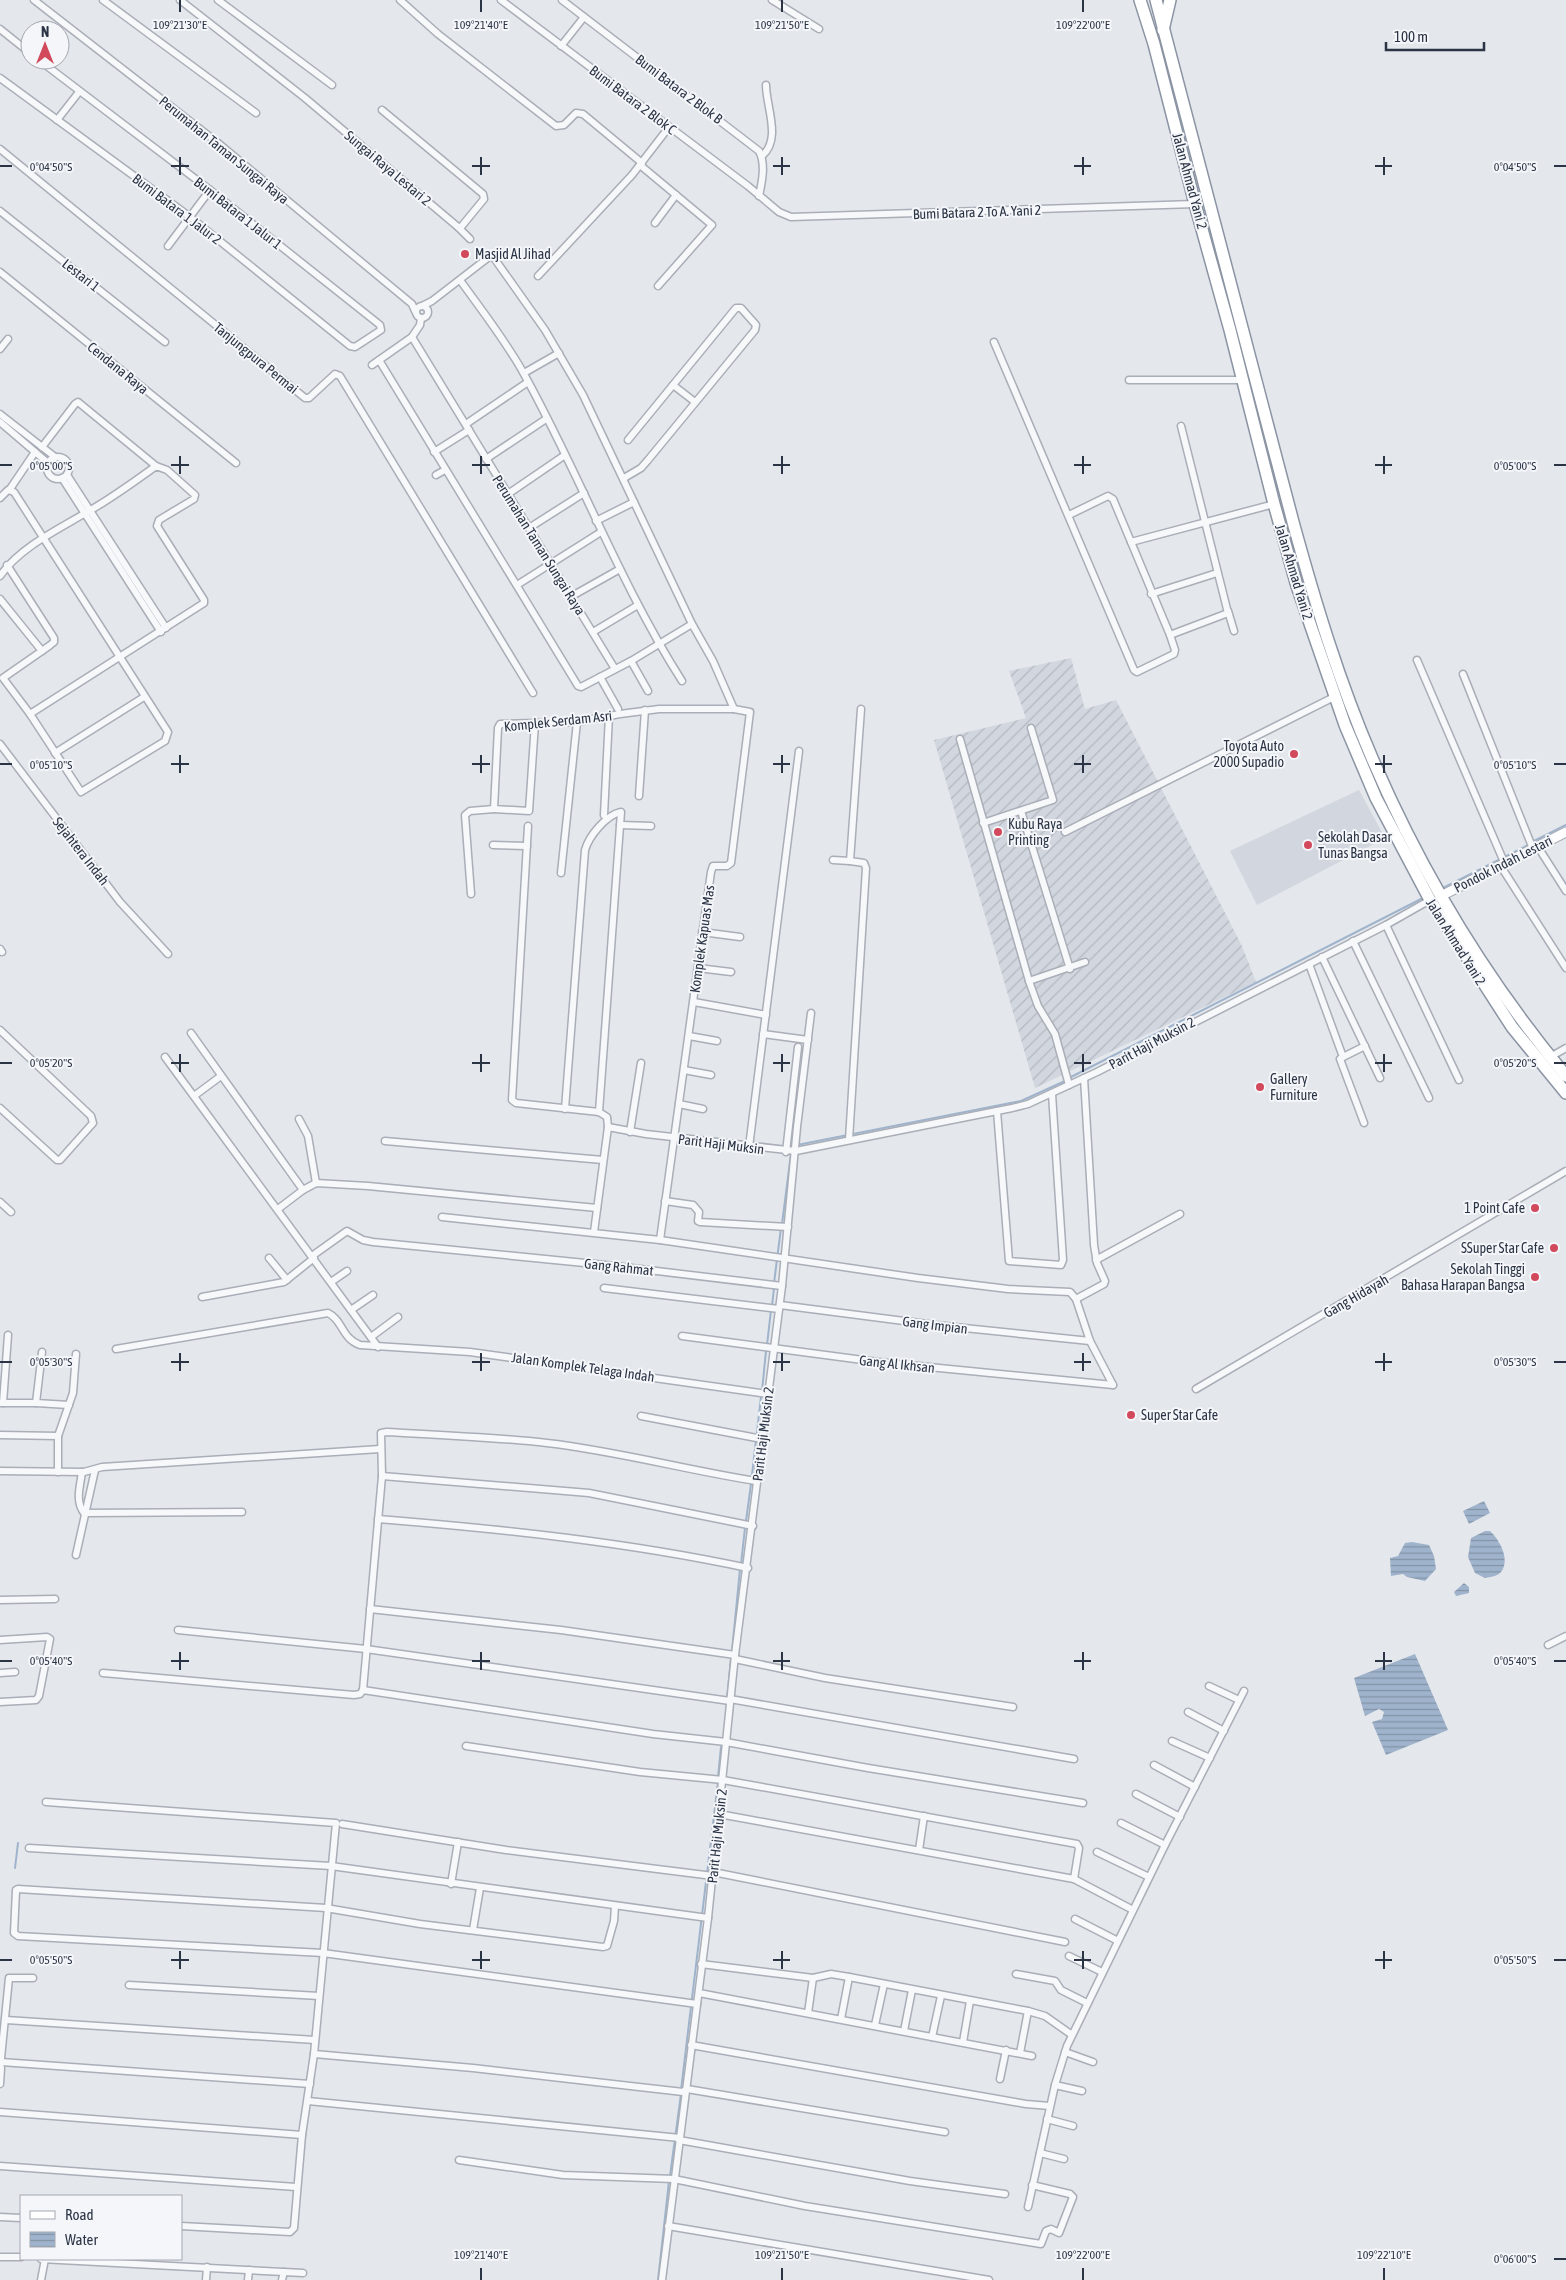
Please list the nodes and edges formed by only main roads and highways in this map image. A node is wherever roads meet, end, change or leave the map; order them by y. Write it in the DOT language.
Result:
graph roads {
  1 [pos="1140,0"];
  2 [pos="1156,0"];
  3 [pos="1170,0"];
  4 [pos="1163,31"];
  5 [pos="1428,885"];
  6 [pos="1435,898"];
  7 [pos="1566,1076"];
  8 [pos="1566,1093"];
  1 -- 5 [label="highway, Jalan Ahmad Yani 2"];
  2 -- 4 [label="highway, Jalan Ahmad Yani 2"];
  3 -- 4 [label="highway"];
  4 -- 5 [label="highway, Jalan Ahmad Yani 2"];
  5 -- 6 [label="highway, Jalan Ahmad Yani 2"];
  6 -- 7 [label="highway, Jalan Ahmad Yani 2"];
  6 -- 8 [label="highway, Jalan Ahmad Yani 2"];
}
